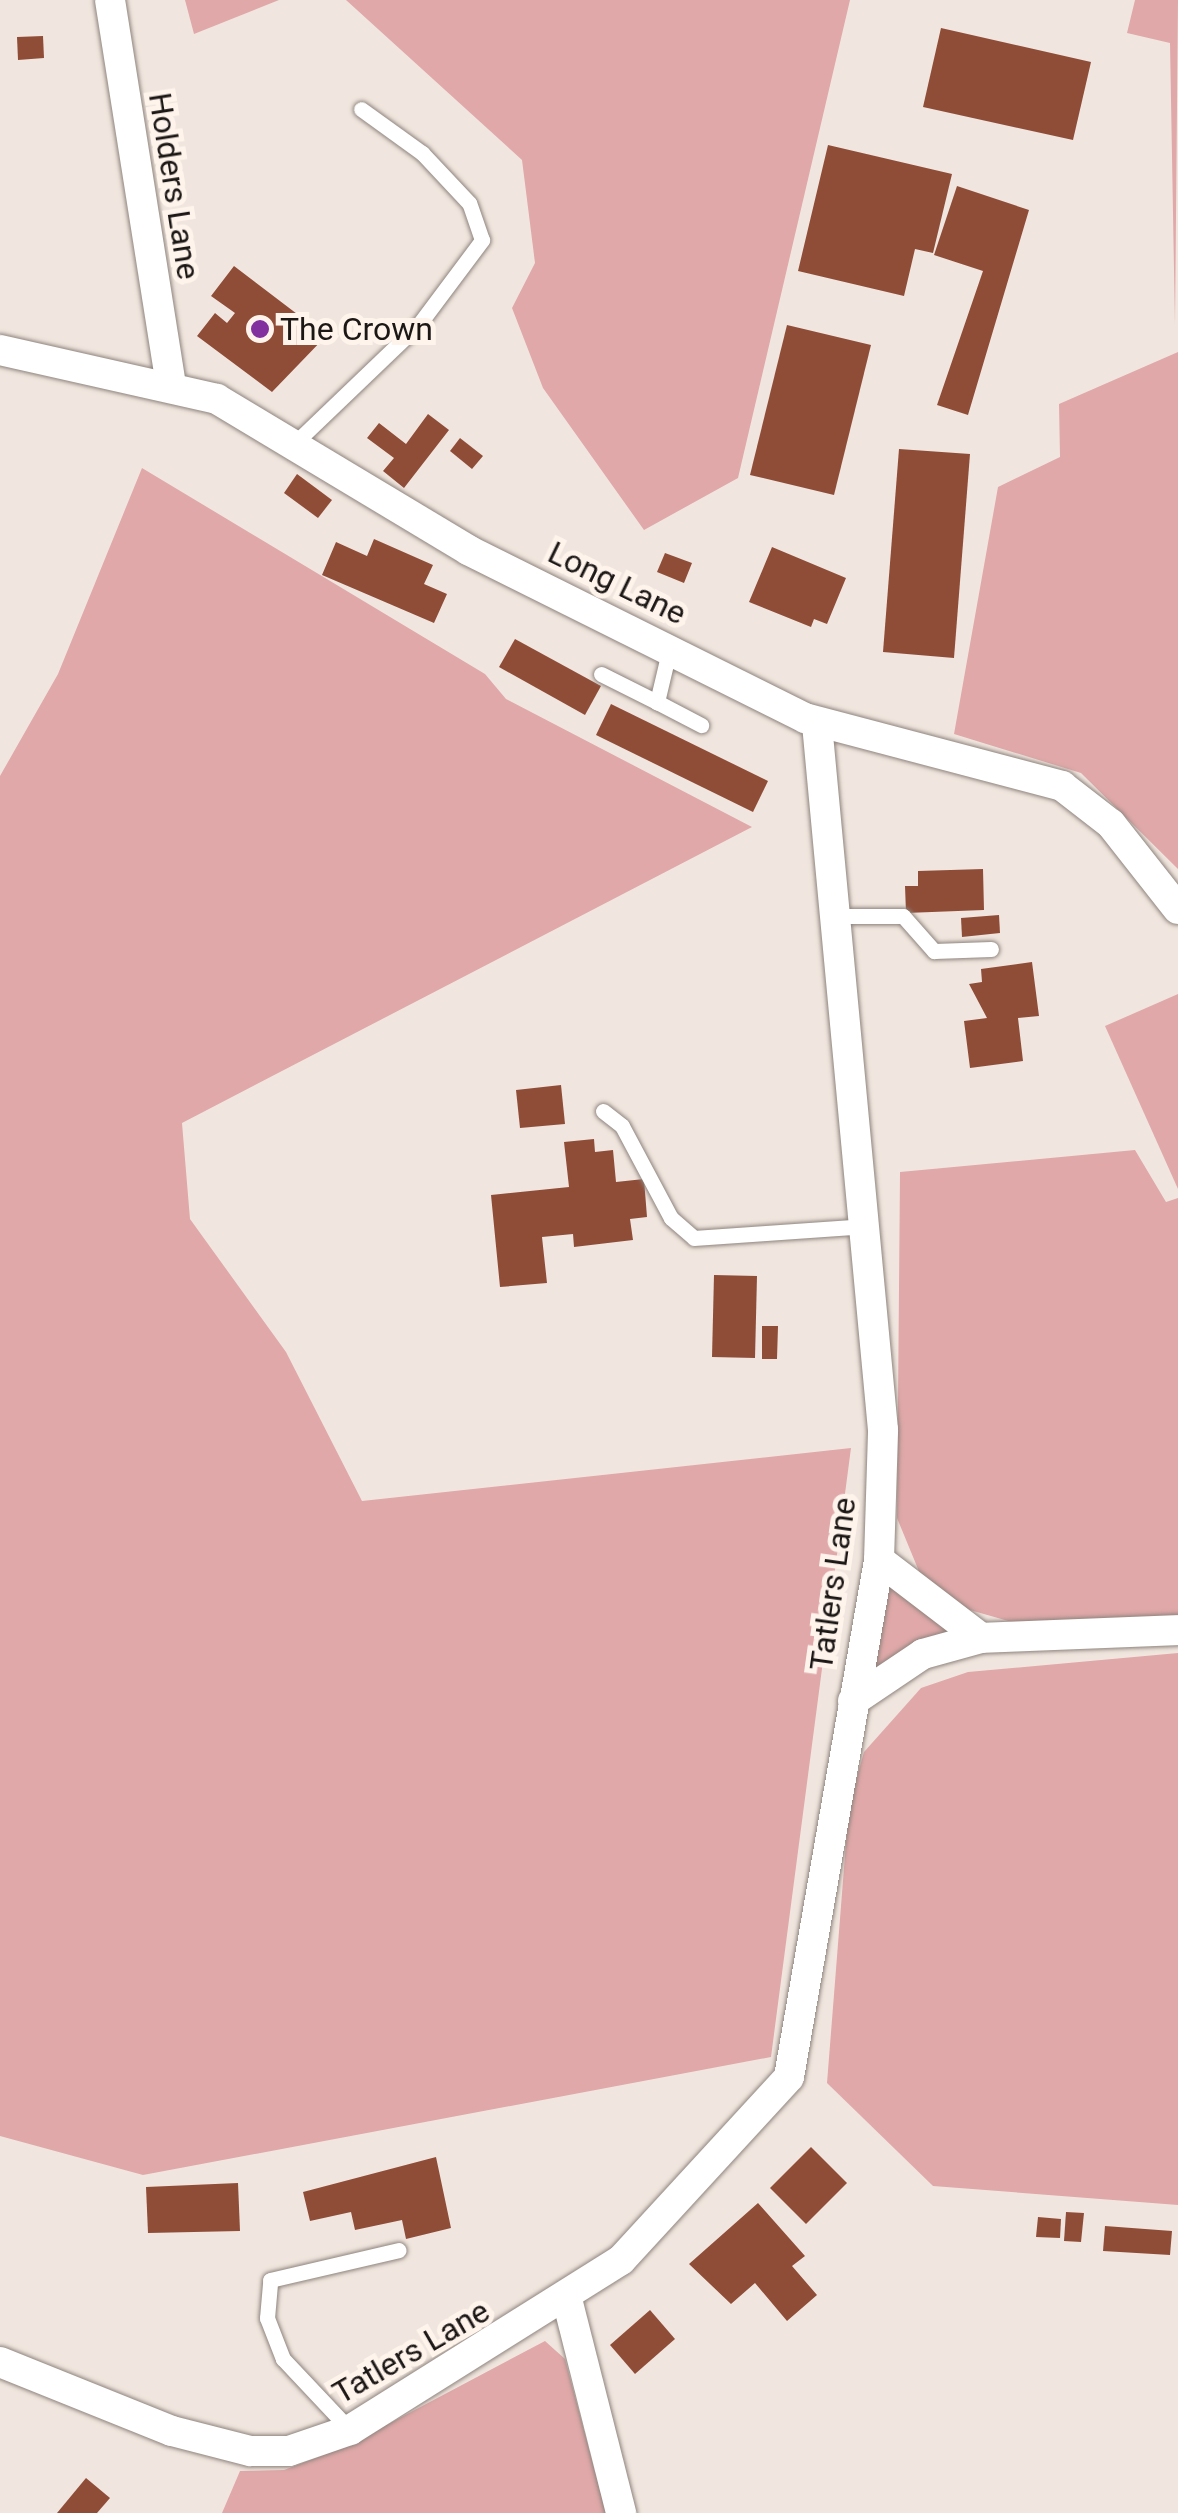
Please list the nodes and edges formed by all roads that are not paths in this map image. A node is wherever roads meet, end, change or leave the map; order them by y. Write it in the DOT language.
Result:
graph roads {
  1 [pos="110,0"];
  2 [pos="361,109"];
  3 [pos="0,350"];
  4 [pos="170,383"];
  5 [pos="295,442"];
  6 [pos="670,647"];
  7 [pos="600,674"];
  8 [pos="657,702"];
  9 [pos="817,724"];
  10 [pos="701,725"];
  11 [pos="1178,909"];
  12 [pos="834,916"];
  13 [pos="991,949"];
  14 [pos="604,1110"];
  15 [pos="867,1226"];
  16 [pos="879,1560"];
  17 [pos="1178,1630"];
  18 [pos="981,1638"];
  19 [pos="852,1702"];
  20 [pos="399,2250"];
  21 [pos="567,2299"];
  22 [pos="0,2362"];
  23 [pos="350,2430"];
  24 [pos="621,2513"];
  1 -- 4 [label="street, Holders Lane"];
  2 -- 5 [label="lane"];
  3 -- 4 [label="street, Long Lane"];
  4 -- 5 [label="street, Long Lane"];
  5 -- 6 [label="street, Long Lane"];
  6 -- 8 [label="lane"];
  6 -- 9 [label="street, Long Lane"];
  7 -- 8 [label="lane"];
  8 -- 10 [label="lane"];
  9 -- 11 [label="street, Long Lane"];
  9 -- 12 [label="street, Tatlers Lane"];
  12 -- 13 [label="lane"];
  12 -- 15 [label="street, Tatlers Lane"];
  14 -- 15 [label="lane"];
  15 -- 16 [label="street, Tatlers Lane"];
  16 -- 18 [label="street"];
  16 -- 19 [label="street, Tatlers Lane"];
  17 -- 18 [label="street"];
  18 -- 19 [label="street"];
  19 -- 21 [label="street, Tatlers Lane"];
  20 -- 23 [label="lane"];
  21 -- 23 [label="street, Tatlers Lane"];
  21 -- 24 [label="street"];
  22 -- 23 [label="street, Tatlers Lane"];
}
